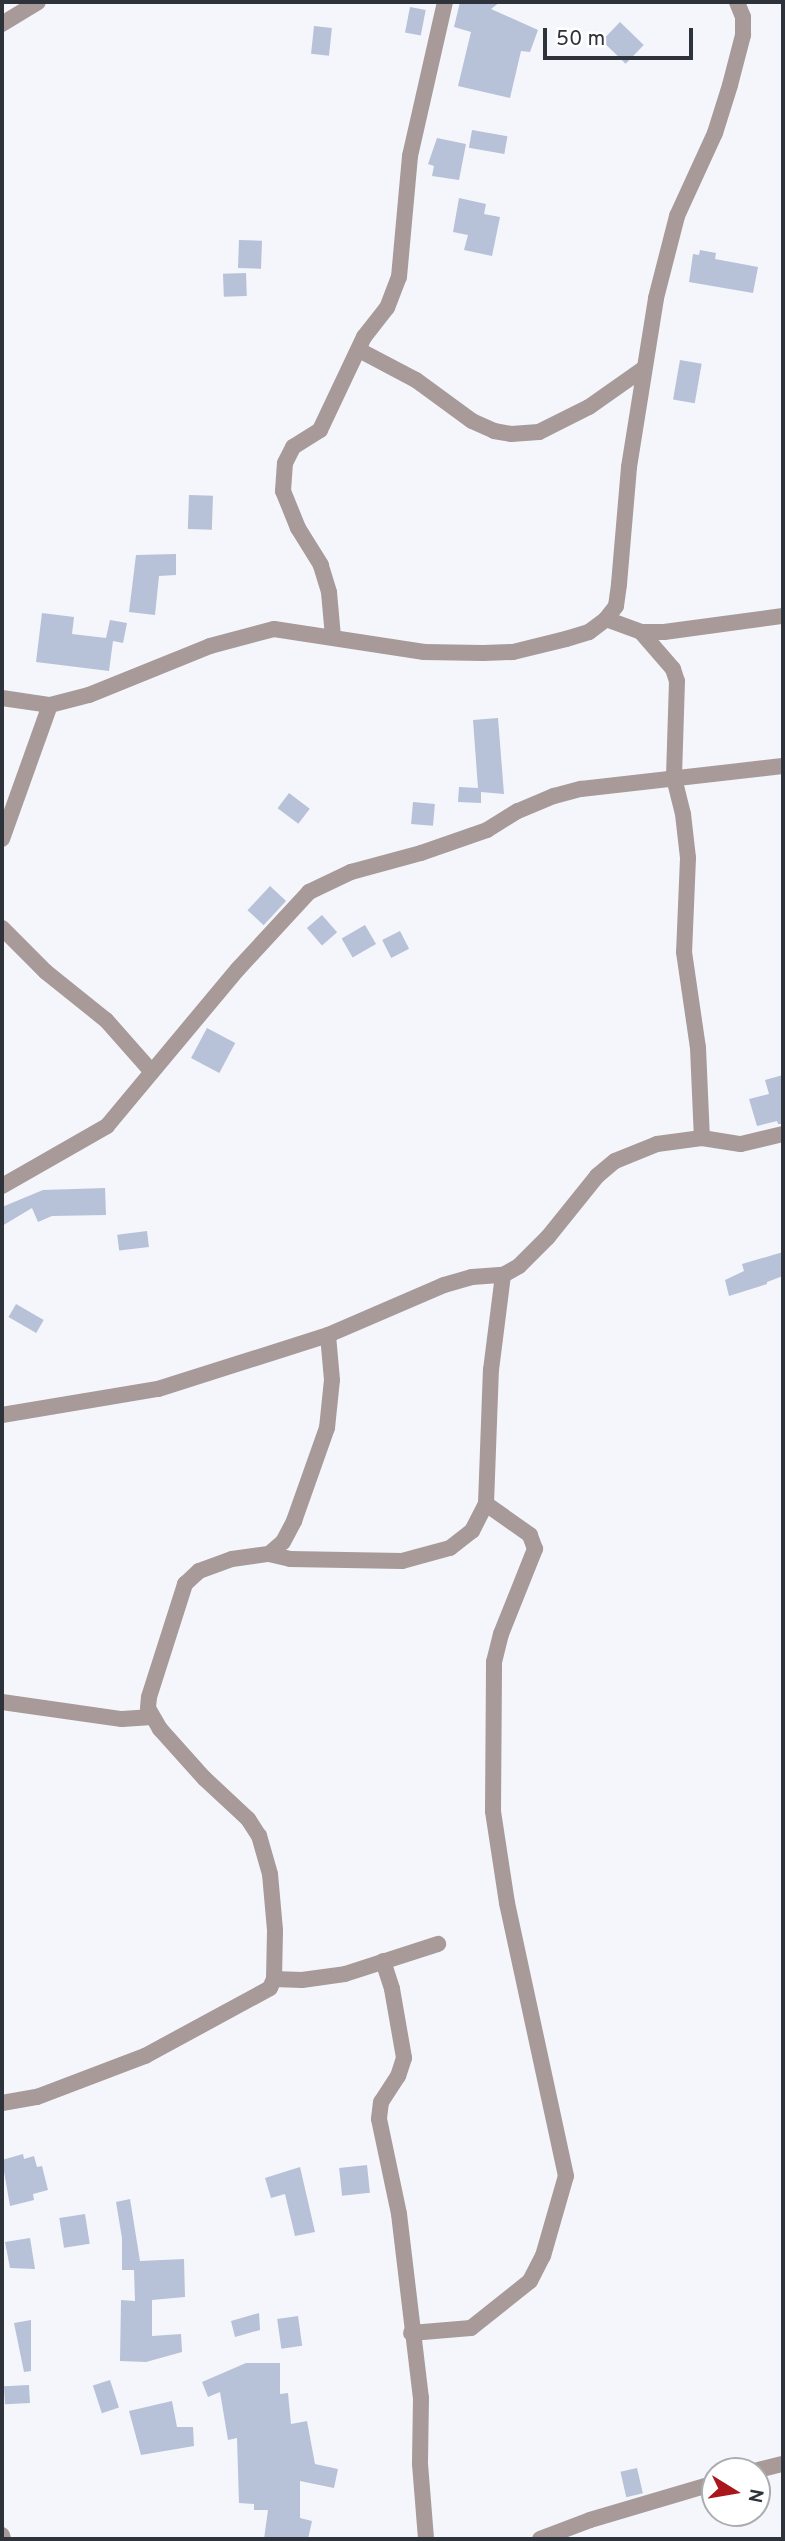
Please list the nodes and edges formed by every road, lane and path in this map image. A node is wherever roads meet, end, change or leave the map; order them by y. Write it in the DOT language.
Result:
graph roads {
  1 [pos="38,2"];
  2 [pos="445,2"];
  3 [pos="737,2"];
  4 [pos="2,24"];
  5 [pos="359,350"];
  6 [pos="643,369"];
  7 [pos="783,616"];
  8 [pos="606,619"];
  9 [pos="641,632"];
  10 [pos="333,637"];
  11 [pos="2,698"];
  12 [pos="50,705"];
  13 [pos="783,766"];
  14 [pos="674,778"];
  15 [pos="2,839"];
  16 [pos="2,928"];
  17 [pos="152,1072"];
  18 [pos="783,1134"];
  19 [pos="702,1138"];
  20 [pos="2,1186"];
  21 [pos="502,1275"];
  22 [pos="328,1335"];
  23 [pos="2,1415"];
  24 [pos="486,1504"];
  25 [pos="269,1554"];
  26 [pos="2,1702"];
  27 [pos="152,1717"];
  28 [pos="438,1944"];
  29 [pos="383,1961"];
  30 [pos="274,1979"];
  31 [pos="2,2102"];
  32 [pos="411,2333"];
  33 [pos="701,2487"];
  34 [pos="426,2539"];
  35 [pos="540,2539"];
  1 -- 4 [label="street"];
  2 -- 5 [label="street"];
  3 -- 6 [label="street"];
  5 -- 6 [label="street"];
  5 -- 10 [label="street"];
  6 -- 8 [label="street"];
  7 -- 9 [label="street"];
  8 -- 9 [label="street"];
  8 -- 10 [label="street"];
  9 -- 14 [label="street"];
  10 -- 12 [label="street"];
  11 -- 12 [label="street"];
  12 -- 15 [label="street"];
  13 -- 14 [label="street"];
  14 -- 17 [label="street"];
  14 -- 19 [label="street"];
  16 -- 17 [label="street"];
  17 -- 20 [label="street"];
  18 -- 19 [label="street"];
  19 -- 21 [label="street"];
  21 -- 22 [label="street"];
  21 -- 24 [label="street"];
  22 -- 23 [label="street"];
  22 -- 25 [label="street"];
  24 -- 25 [label="street"];
  24 -- 32 [label="street"];
  25 -- 27 [label="street"];
  26 -- 27 [label="street"];
  27 -- 30 [label="street"];
  28 -- 29 [label="street"];
  29 -- 30 [label="street"];
  29 -- 32 [label="street"];
  30 -- 31 [label="street"];
  32 -- 34 [label="street"];
  33 -- 35 [label="street"];
}
